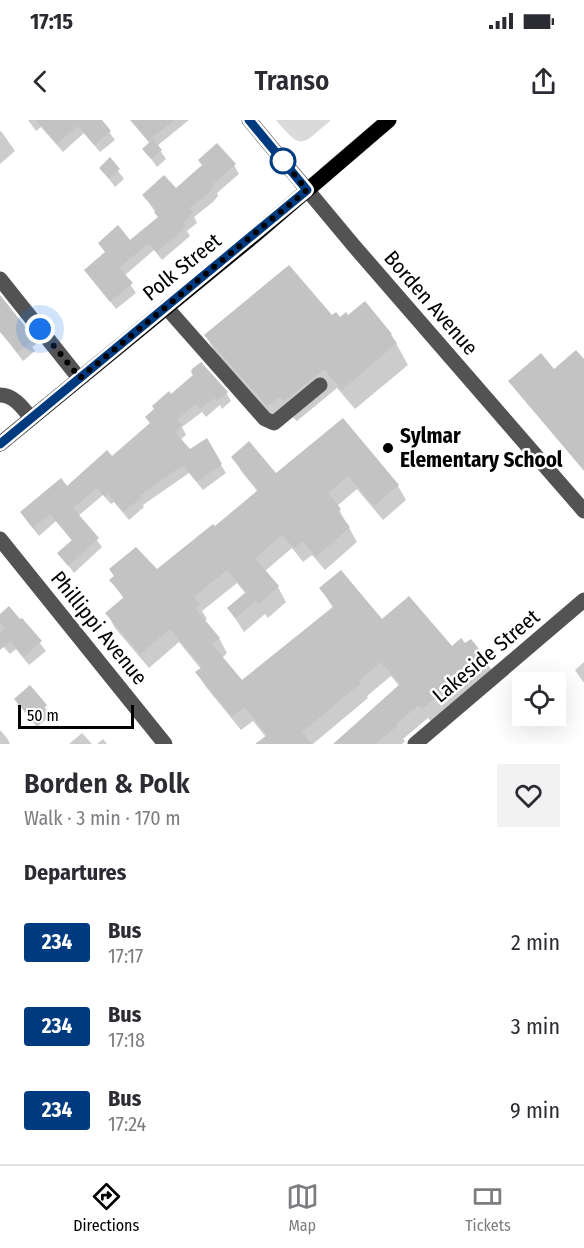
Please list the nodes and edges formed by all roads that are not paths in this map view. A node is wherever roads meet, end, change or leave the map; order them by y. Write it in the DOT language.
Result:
graph roads {
  1 [pos="249,120"];
  2 [pos="389,120"];
  3 [pos="307,190"];
  4 [pos="0,279"];
  5 [pos="166,307"];
  6 [pos="80,378"];
  7 [pos="320,385"];
  8 [pos="0,395"];
  9 [pos="31,418"];
  10 [pos="0,444"];
  11 [pos="584,511"];
  12 [pos="0,539"];
  13 [pos="584,600"];
  14 [pos="165,744"];
  15 [pos="415,744"];
  1 -- 3 [label="street, Borden Avenue"];
  2 -- 3 [label="main road, Polk Street"];
  3 -- 5 [label="main road, Polk Street"];
  3 -- 11 [label="street, Borden Avenue"];
  4 -- 6 [label="street"];
  5 -- 6 [label="main road, Polk Street"];
  5 -- 7 [label="street"];
  6 -- 9 [label="main road, Polk Street"];
  8 -- 9 [label="street"];
  9 -- 10 [label="main road, Polk Street"];
  12 -- 14 [label="street, Phillippi Avenue"];
  13 -- 15 [label="street, Lakeside Street"];
}
